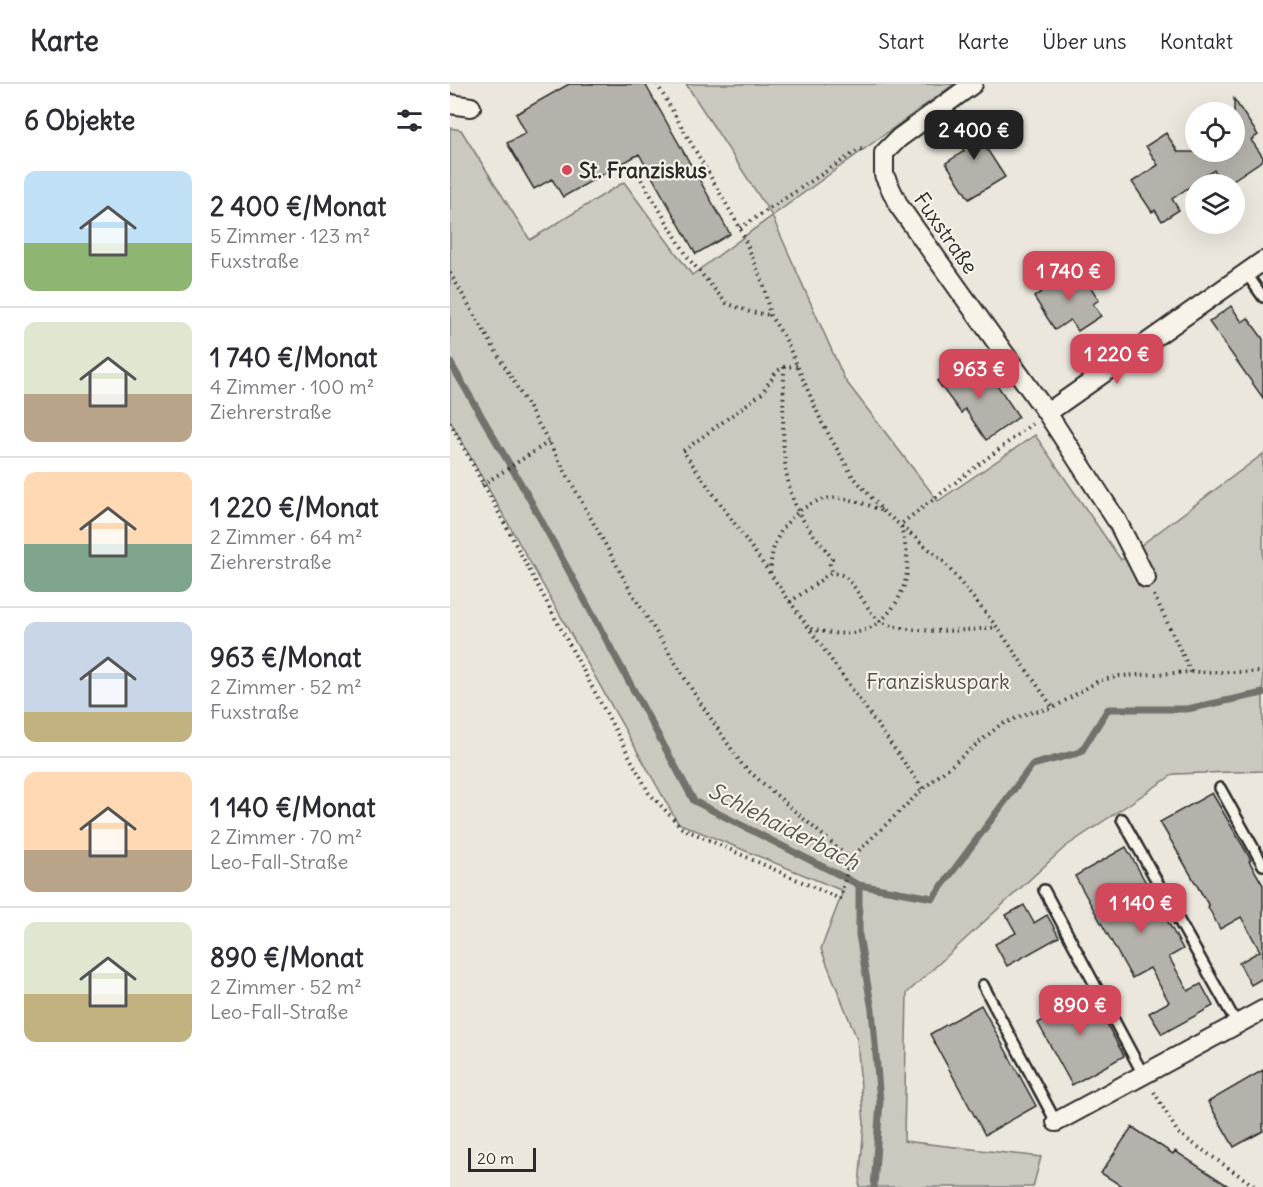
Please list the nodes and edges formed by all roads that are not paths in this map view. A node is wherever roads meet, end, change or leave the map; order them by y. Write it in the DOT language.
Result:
graph roads {
  1 [pos="973,84"];
  2 [pos="450,104"];
  3 [pos="471,107"];
  4 [pos="1263,261"];
  5 [pos="1246,273"];
  6 [pos="1263,297"];
  7 [pos="1047,413"];
  8 [pos="1146,578"];
  9 [pos="1220,788"];
  10 [pos="1122,819"];
  11 [pos="1263,865"];
  12 [pos="1044,891"];
  13 [pos="983,986"];
  14 [pos="1263,1011"];
  15 [pos="1237,1024"];
  16 [pos="1144,1076"];
  17 [pos="1056,1122"];
  1 -- 7 [label="street, Fuxstraße"];
  2 -- 3 [label="street"];
  4 -- 5 [label="street"];
  5 -- 6 [label="lane"];
  5 -- 7 [label="street"];
  7 -- 8 [label="street, Fuxstraße"];
  9 -- 11 [label="lane"];
  10 -- 15 [label="lane"];
  12 -- 16 [label="lane"];
  13 -- 17 [label="lane"];
  14 -- 15 [label="street"];
  15 -- 16 [label="street"];
  16 -- 17 [label="street"];
}
